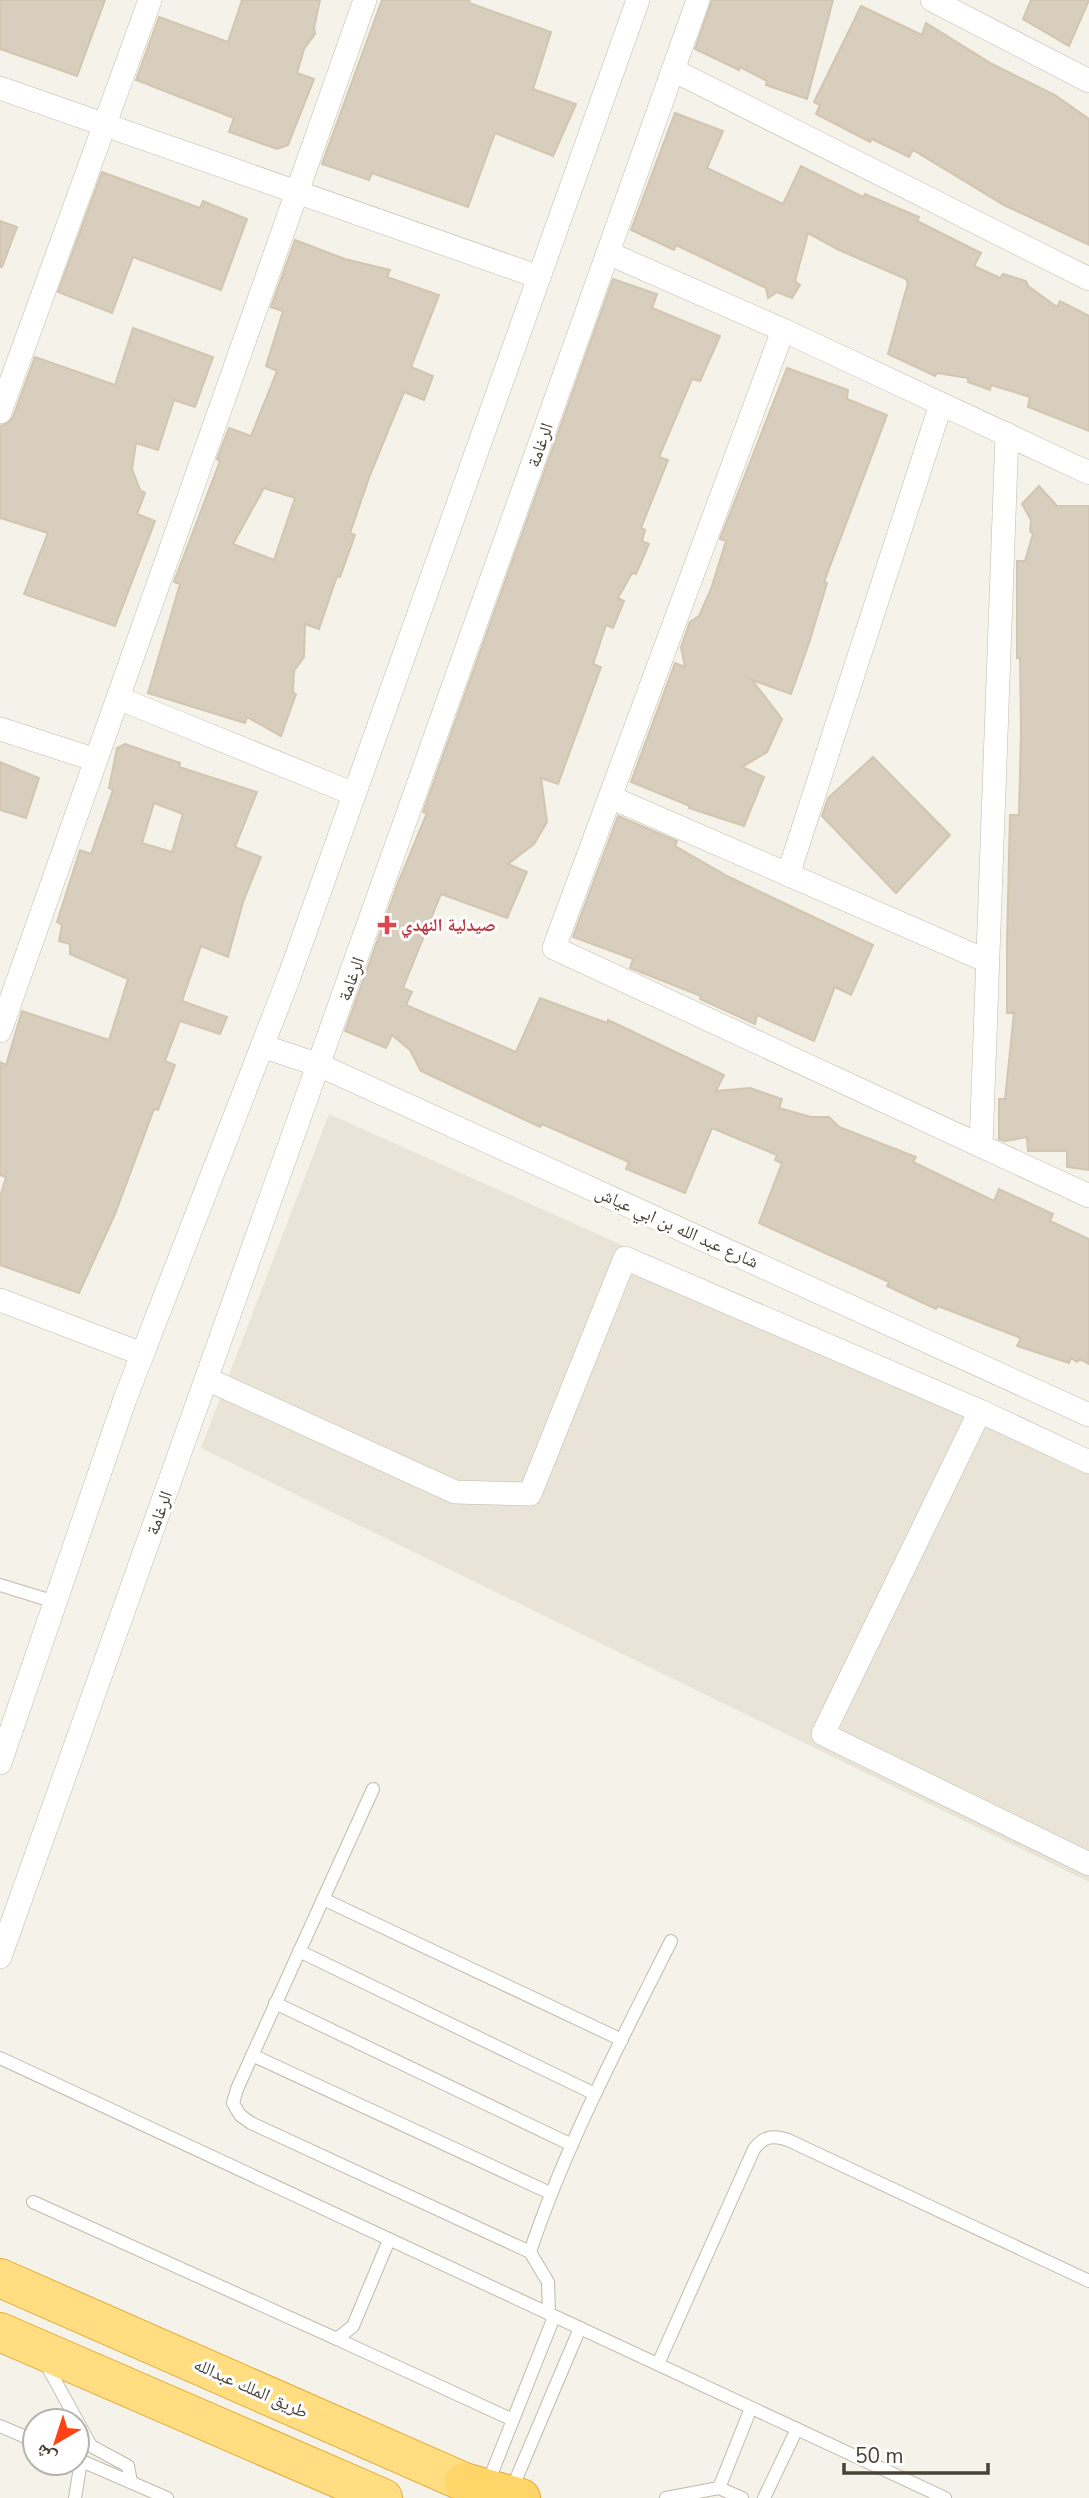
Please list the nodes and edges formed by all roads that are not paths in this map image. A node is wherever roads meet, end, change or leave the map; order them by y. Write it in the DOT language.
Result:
graph roads {
  1 [pos="150,0"];
  2 [pos="365,0"];
  3 [pos="638,0"];
  4 [pos="698,0"];
  5 [pos="932,0"];
  6 [pos="673,70"];
  7 [pos="1089,81"];
  8 [pos="0,88"];
  9 [pos="106,125"];
  10 [pos="297,192"];
  11 [pos="608,253"];
  12 [pos="539,278"];
  13 [pos="1089,279"];
  14 [pos="783,330"];
  15 [pos="941,404"];
  16 [pos="0,412"];
  17 [pos="1007,434"];
  18 [pos="1089,472"];
  19 [pos="118,698"];
  20 [pos="0,729"];
  21 [pos="96,760"];
  22 [pos="354,794"];
  23 [pos="610,797"];
  24 [pos="788,875"];
  25 [pos="987,961"];
  26 [pos="0,1031"];
  27 [pos="262,1046"];
  28 [pos="320,1065"];
  29 [pos="981,1146"];
  30 [pos="1089,1196"];
  31 [pos="0,1300"];
  32 [pos="142,1354"];
  33 [pos="206,1379"];
  34 [pos="980,1411"];
  35 [pos="1089,1415"];
  36 [pos="1089,1462"];
  37 [pos="0,1585"];
  38 [pos="55,1602"];
  39 [pos="0,1763"];
  40 [pos="373,1789"];
  41 [pos="1089,1864"];
  42 [pos="323,1899"];
  43 [pos="671,1941"];
  44 [pos="299,1951"];
  45 [pos="0,1957"];
  46 [pos="275,2003"];
  47 [pos="622,2039"];
  48 [pos="252,2056"];
  49 [pos="0,2058"];
  50 [pos="595,2094"];
  51 [pos="572,2145"];
  52 [pos="550,2193"];
  53 [pos="33,2202"];
  54 [pos="389,2240"];
  55 [pos="530,2252"];
  56 [pos="0,2278"];
  57 [pos="1089,2281"];
  58 [pos="552,2316"];
  59 [pos="580,2328"];
  60 [pos="0,2332"];
  61 [pos="337,2339"];
  62 [pos="37,2348"];
  63 [pos="658,2364"];
  64 [pos="751,2408"];
  65 [pos="513,2420"];
  66 [pos="0,2426"];
  67 [pos="797,2429"];
  68 [pos="21,2435"];
  69 [pos="91,2465"];
  70 [pos="77,2477"];
  71 [pos="131,2482"];
  72 [pos="719,2488"];
  73 [pos="496,2492"];
  74 [pos="75,2498"];
  75 [pos="167,2498"];
  76 [pos="383,2498"];
  77 [pos="666,2498"];
  78 [pos="741,2498"];
  79 [pos="765,2498"];
  80 [pos="945,2498"];
  1 -- 9 [label="street"];
  2 -- 10 [label="street"];
  3 -- 12 [label="street"];
  4 -- 6 [label="street, الرغامة"];
  5 -- 7 [label="street"];
  6 -- 11 [label="street, الرغامة"];
  6 -- 13 [label="street"];
  8 -- 9 [label="street"];
  9 -- 10 [label="street"];
  9 -- 16 [label="street"];
  10 -- 12 [label="street"];
  10 -- 19 [label="street"];
  11 -- 14 [label="street"];
  11 -- 28 [label="street, الرغامة"];
  12 -- 22 [label="street"];
  14 -- 15 [label="street"];
  14 -- 23 [label="street"];
  15 -- 17 [label="street"];
  15 -- 24 [label="street"];
  17 -- 18 [label="street"];
  17 -- 25 [label="street"];
  19 -- 21 [label="street"];
  19 -- 22 [label="street"];
  20 -- 21 [label="street"];
  21 -- 26 [label="street"];
  22 -- 27 [label="street"];
  23 -- 24 [label="street"];
  23 -- 29 [label="street"];
  24 -- 25 [label="street"];
  25 -- 29 [label="street"];
  27 -- 28 [label="street, شارع عبد الله بن ابي عياش"];
  27 -- 32 [label="street"];
  28 -- 33 [label="street, الرغامة"];
  28 -- 35 [label="street, شارع عبد الله بن ابي عياش"];
  29 -- 30 [label="street"];
  31 -- 32 [label="street"];
  32 -- 38 [label="street"];
  33 -- 34 [label="street"];
  33 -- 45 [label="street, الرغامة"];
  34 -- 36 [label="street"];
  34 -- 41 [label="street"];
  37 -- 38 [label="lane"];
  38 -- 39 [label="street"];
  40 -- 42 [label="lane"];
  42 -- 44 [label="lane"];
  42 -- 47 [label="lane"];
  43 -- 47 [label="lane"];
  44 -- 46 [label="lane"];
  44 -- 50 [label="lane"];
  46 -- 48 [label="lane"];
  46 -- 51 [label="lane"];
  47 -- 50 [label="lane"];
  48 -- 52 [label="lane"];
  48 -- 55 [label="lane"];
  49 -- 54 [label="lane"];
  50 -- 51 [label="lane"];
  51 -- 52 [label="lane"];
  52 -- 55 [label="lane"];
  53 -- 61 [label="lane"];
  54 -- 58 [label="lane"];
  54 -- 61 [label="lane"];
  55 -- 58 [label="lane"];
  56 -- 73 [label="highway, طريق الملك عبدالله"];
  57 -- 63 [label="lane"];
  58 -- 59 [label="lane"];
  58 -- 65 [label="lane"];
  59 -- 63 [label="lane"];
  59 -- 73 [label="lane"];
  60 -- 62 [label="highway"];
  61 -- 65 [label="lane"];
  62 -- 71 [label="lane"];
  62 -- 76 [label="highway"];
  63 -- 64 [label="lane"];
  64 -- 67 [label="lane"];
  64 -- 72 [label="lane"];
  65 -- 73 [label="lane"];
  66 -- 68 [label="lane"];
  67 -- 79 [label="lane"];
  67 -- 80 [label="lane"];
  69 -- 71 [label="lane"];
  70 -- 74 [label="lane"];
  71 -- 75 [label="lane"];
  72 -- 77 [label="lane"];
  72 -- 78 [label="lane"];
}
